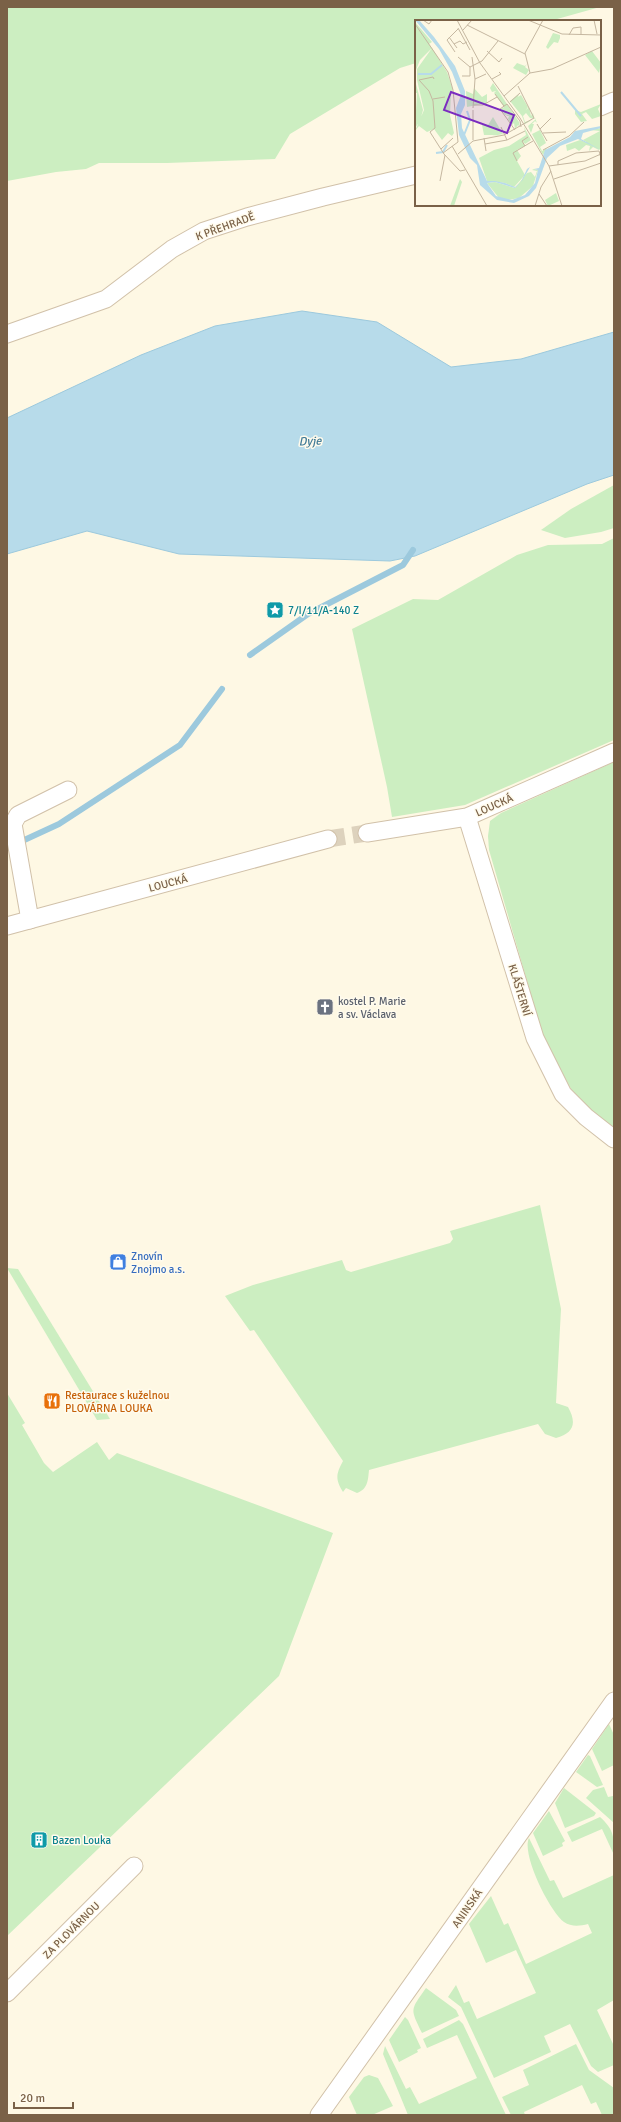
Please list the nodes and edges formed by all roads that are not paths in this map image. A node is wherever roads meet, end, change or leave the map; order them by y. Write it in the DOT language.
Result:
graph roads {
  1 [pos="614,101"];
  2 [pos="601,107"];
  3 [pos="415,175"];
  4 [pos="7,334"];
  5 [pos="614,752"];
  6 [pos="68,790"];
  7 [pos="467,817"];
  8 [pos="367,832"];
  9 [pos="328,839"];
  10 [pos="30,920"];
  11 [pos="7,926"];
  12 [pos="614,1139"];
  13 [pos="614,1701"];
  14 [pos="134,1866"];
  15 [pos="7,1993"];
  16 [pos="320,2115"];
  1 -- 2 [label="street"];
  3 -- 4 [label="street, K PŘEHRADĚ"];
  5 -- 7 [label="street, LOUCKÁ"];
  6 -- 10 [label="street"];
  7 -- 8 [label="street, LOUCKÁ"];
  7 -- 12 [label="street, KLÁŠTERNÍ"];
  9 -- 10 [label="street, LOUCKÁ"];
  10 -- 11 [label="street, LOUCKÁ"];
  13 -- 16 [label="street, ANINSKÁ"];
  14 -- 15 [label="street, ZA PLOVÁRNOU"];
}
